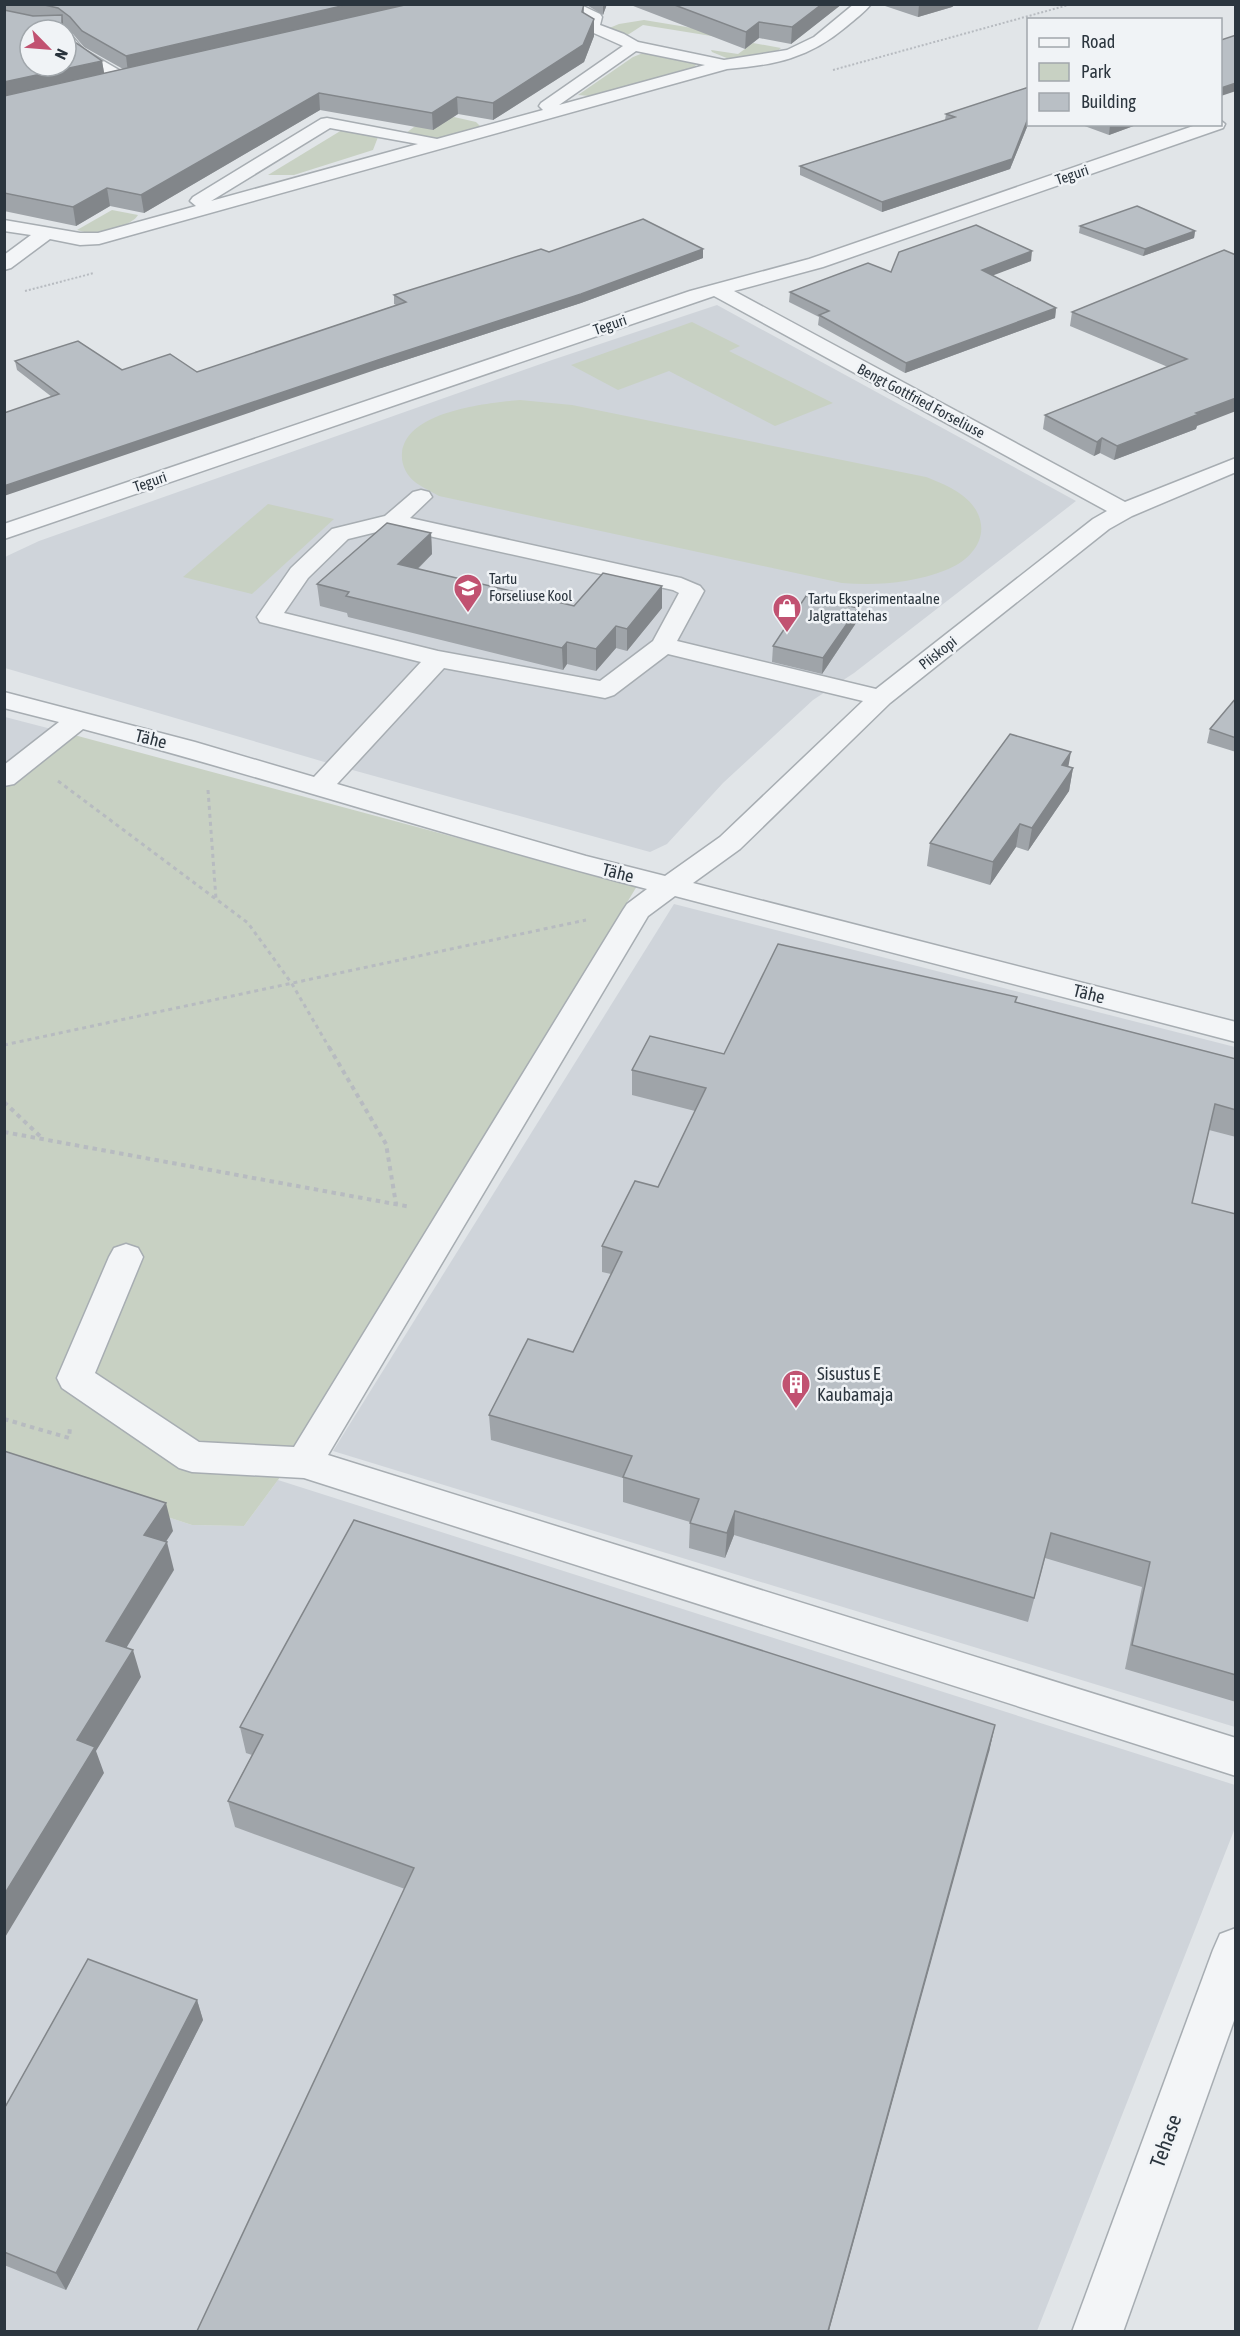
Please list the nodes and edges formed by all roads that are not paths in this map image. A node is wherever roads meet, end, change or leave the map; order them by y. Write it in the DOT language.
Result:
graph roads {
  1 [pos="565,4"];
  2 [pos="864,4"];
  3 [pos="633,46"];
  4 [pos="78,52"];
  5 [pos="726,64"];
  6 [pos="104,85"];
  7 [pos="526,121"];
  8 [pos="1213,126"];
  9 [pos="444,144"];
  10 [pos="165,221"];
  11 [pos="4,225"];
  12 [pos="46,233"];
  13 [pos="4,264"];
  14 [pos="720,291"];
  15 [pos="1236,464"];
  16 [pos="421,497"];
  17 [pos="1124,511"];
  18 [pos="393,521"];
  19 [pos="4,532"];
  20 [pos="663,645"];
  21 [pos="438,659"];
  22 [pos="880,698"];
  23 [pos="4,700"];
  24 [pos="78,720"];
  25 [pos="4,778"];
  26 [pos="319,786"];
  27 [pos="671,886"];
  28 [pos="1236,1032"];
  29 [pos="126,1257"];
  30 [pos="304,1463"];
  31 [pos="1236,1757"];
  32 [pos="1236,1950"];
  33 [pos="1097,2331"];
  1 -- 3 [label="street"];
  2 -- 5 [label="street"];
  3 -- 5 [label="street"];
  3 -- 7 [label="street"];
  4 -- 6 [label="street"];
  5 -- 7 [label="street"];
  7 -- 9 [label="street"];
  8 -- 14 [label="street, Teguri"];
  9 -- 10 [label="street"];
  9 -- 10 [label="street"];
  10 -- 12 [label="street"];
  11 -- 12 [label="street"];
  12 -- 13 [label="street"];
  14 -- 17 [label="street, Bengt Gottfried Forseliuse"];
  14 -- 19 [label="street, Teguri"];
  15 -- 17 [label="street, Piiskopi"];
  16 -- 18 [label="street"];
  17 -- 22 [label="street, Piiskopi"];
  18 -- 20 [label="street"];
  18 -- 21 [label="street"];
  20 -- 21 [label="street"];
  20 -- 22 [label="street"];
  21 -- 26 [label="street"];
  22 -- 27 [label="street, Piiskopi"];
  23 -- 24 [label="street, Tähe"];
  24 -- 25 [label="street"];
  24 -- 26 [label="street, Tähe"];
  26 -- 27 [label="street, Tähe"];
  27 -- 28 [label="street, Tähe"];
  27 -- 30 [label="street, Piiskopi"];
  29 -- 30 [label="street"];
  30 -- 31 [label="street"];
  32 -- 33 [label="street, Tehase"];
}
